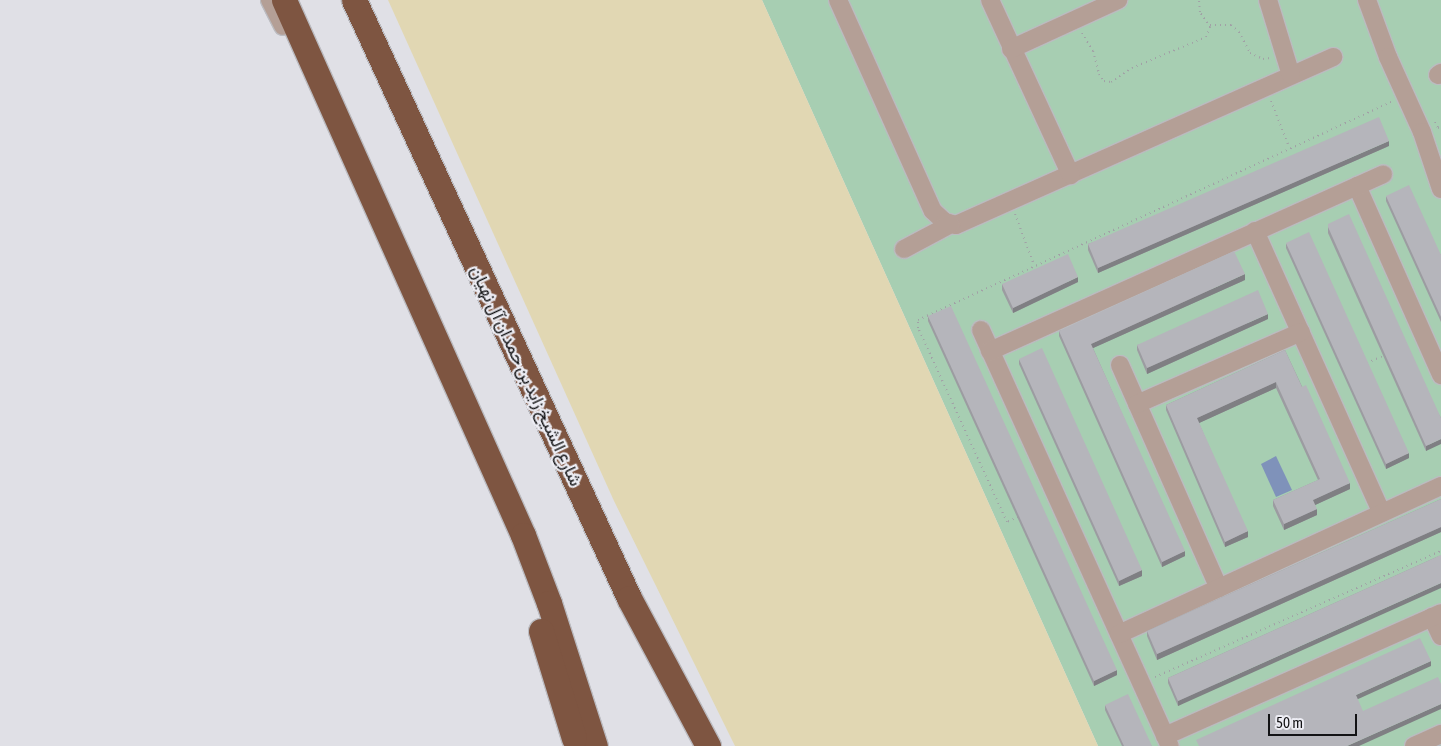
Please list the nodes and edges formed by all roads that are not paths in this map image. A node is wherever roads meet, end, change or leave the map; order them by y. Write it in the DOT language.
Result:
graph roads {
  1 [pos="270,0"];
  2 [pos="284,0"];
  3 [pos="354,0"];
  4 [pos="838,0"];
  5 [pos="990,0"];
  6 [pos="1118,0"];
  7 [pos="1268,0"];
  8 [pos="1367,0"];
  9 [pos="1011,48"];
  10 [pos="1333,57"];
  11 [pos="1291,75"];
  12 [pos="1428,148"];
  13 [pos="1441,170"];
  14 [pos="1383,174"];
  15 [pos="1071,175"];
  16 [pos="1357,186"];
  17 [pos="1441,189"];
  18 [pos="951,224"];
  19 [pos="1255,231"];
  20 [pos="904,248"];
  21 [pos="424,311"];
  22 [pos="981,330"];
  23 [pos="1301,332"];
  24 [pos="990,351"];
  25 [pos="1120,365"];
  26 [pos="1441,375"];
  27 [pos="1137,404"];
  28 [pos="1441,486"];
  29 [pos="1382,513"];
  30 [pos="539,576"];
  31 [pos="1219,588"];
  32 [pos="1437,615"];
  33 [pos="1119,634"];
  34 [pos="1441,636"];
  35 [pos="1441,734"];
  36 [pos="1168,741"];
  37 [pos="577,746"];
  38 [pos="595,746"];
  39 [pos="708,746"];
  40 [pos="1414,746"];
  1 -- 21 [label="street"];
  2 -- 21 [label="highway"];
  3 -- 39 [label="highway, شارع الشيخ زايد بن حمدان آل نهيان"];
  4 -- 18 [label="street"];
  5 -- 9 [label="street"];
  6 -- 9 [label="street"];
  7 -- 11 [label="street"];
  8 -- 12 [label="street"];
  9 -- 15 [label="street"];
  10 -- 11 [label="street"];
  11 -- 15 [label="street"];
  12 -- 13 [label="street"];
  12 -- 17 [label="street"];
  14 -- 16 [label="street"];
  15 -- 18 [label="street"];
  16 -- 19 [label="street"];
  16 -- 26 [label="street"];
  18 -- 20 [label="street"];
  19 -- 23 [label="street"];
  19 -- 24 [label="street"];
  21 -- 30 [label="highway"];
  22 -- 24 [label="street"];
  23 -- 27 [label="street"];
  23 -- 29 [label="street"];
  24 -- 33 [label="street"];
  25 -- 27 [label="street"];
  27 -- 31 [label="street"];
  28 -- 29 [label="street"];
  29 -- 31 [label="street"];
  30 -- 37 [label="highway"];
  30 -- 38 [label="highway"];
  31 -- 33 [label="street"];
  32 -- 34 [label="street"];
  32 -- 36 [label="street"];
  33 -- 36 [label="street"];
  35 -- 40 [label="street"];
}
